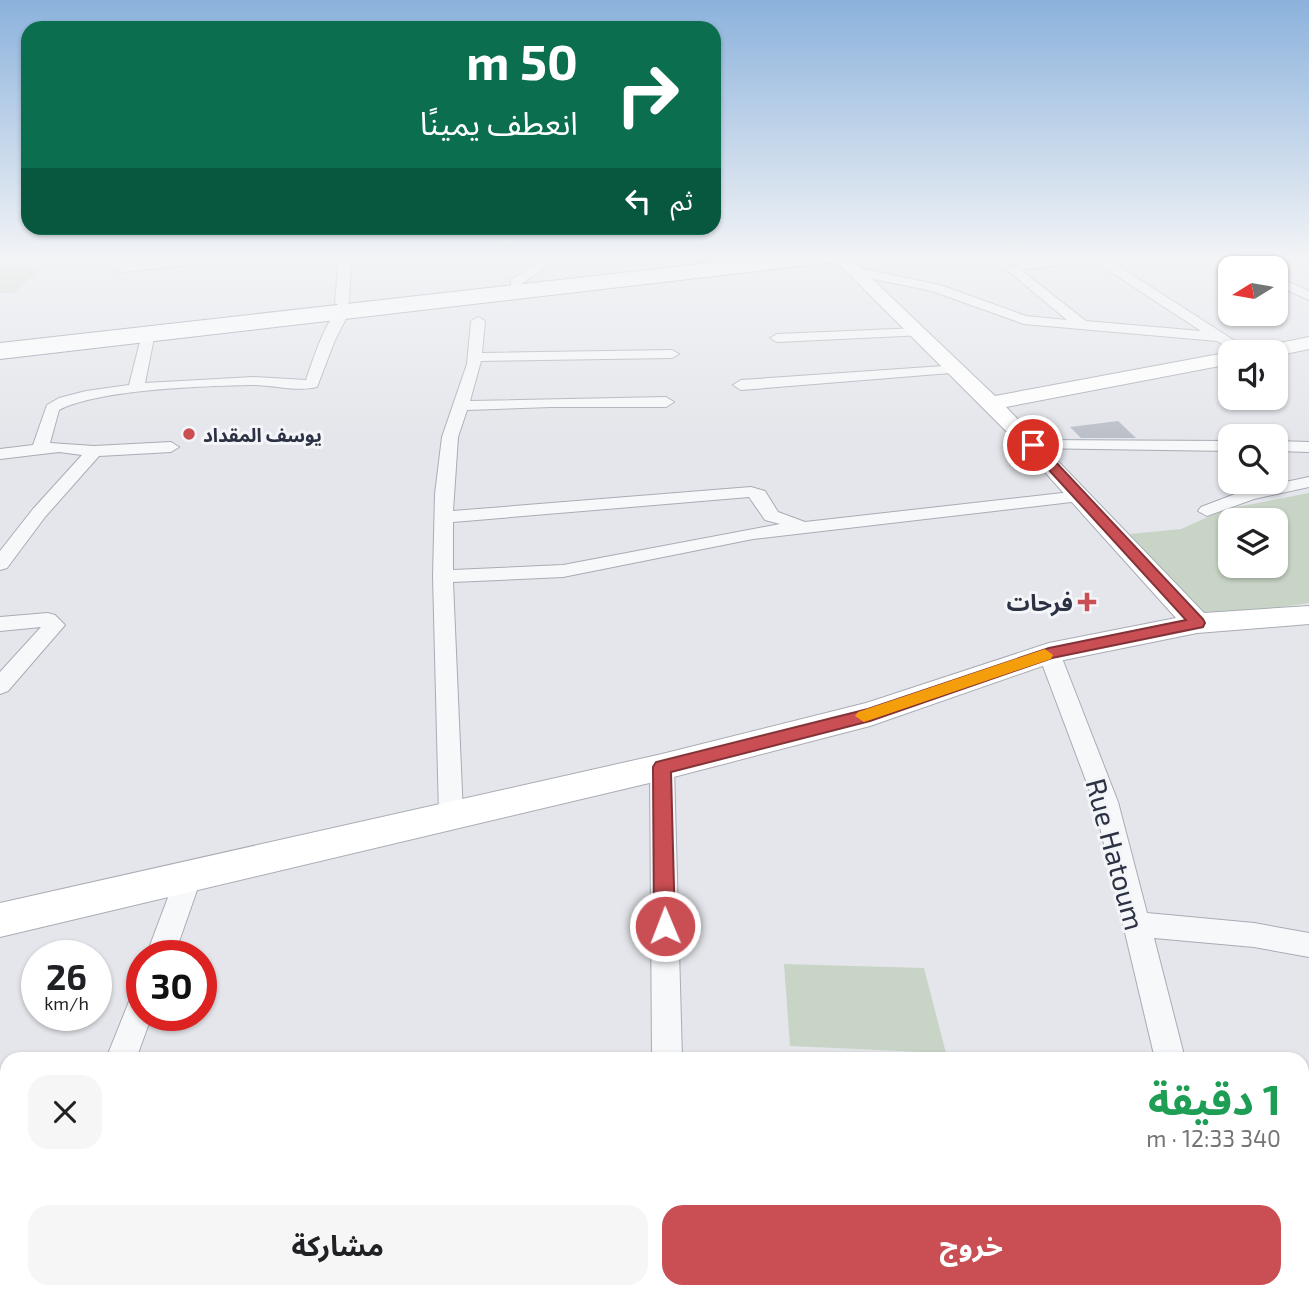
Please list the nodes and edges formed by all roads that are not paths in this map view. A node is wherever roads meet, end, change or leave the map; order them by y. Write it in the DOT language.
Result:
graph roads {
  1 [pos="252,317"];
  2 [pos="272,317"];
  3 [pos="339,317"];
  4 [pos="478,317"];
  5 [pos="481,317"];
  6 [pos="902,317"];
  7 [pos="1014,317"];
  8 [pos="1072,317"];
  9 [pos="1189,317"];
  10 [pos="478,321"];
  11 [pos="1085,327"];
  12 [pos="919,332"];
  13 [pos="148,333"];
  14 [pos="1220,337"];
  15 [pos="777,338"];
  16 [pos="1225,340"];
  17 [pos="0,343"];
  18 [pos="1309,343"];
  19 [pos="1288,347"];
  20 [pos="0,351"];
  21 [pos="672,354"];
  22 [pos="475,357"];
  23 [pos="1218,360"];
  24 [pos="958,369"];
  25 [pos="741,386"];
  26 [pos="136,389"];
  27 [pos="666,402"];
  28 [pos="991,402"];
  29 [pos="458,406"];
  30 [pos="1033,445"];
  31 [pos="171,446"];
  32 [pos="1218,446"];
  33 [pos="1288,446"];
  34 [pos="1309,447"];
  35 [pos="40,448"];
  36 [pos="94,451"];
  37 [pos="0,454"];
  38 [pos="1309,482"];
  39 [pos="1080,496"];
  40 [pos="1207,511"];
  41 [pos="444,517"];
  42 [pos="806,527"];
  43 [pos="0,564"];
  44 [pos="443,576"];
  45 [pos="1309,615"];
  46 [pos="1197,623"];
  47 [pos="0,624"];
  48 [pos="1049,653"];
  49 [pos="0,686"];
  50 [pos="662,767"];
  51 [pos="451,815"];
  52 [pos="189,876"];
  53 [pos="0,920"];
  54 [pos="1135,923"];
  55 [pos="166,940"];
  56 [pos="1309,945"];
  57 [pos="132,1031"];
  58 [pos="124,1052"];
  59 [pos="667,1052"];
  60 [pos="1168,1052"];
  1 -- 17 [label="highway"];
  2 -- 13 [label="highway"];
  3 -- 26 [label="street"];
  4 -- 10 [label="highway"];
  5 -- 10 [label="highway"];
  6 -- 12 [label="street"];
  7 -- 11 [label="street"];
  8 -- 11 [label="street"];
  9 -- 14 [label="street"];
  10 -- 22 [label="street"];
  11 -- 14 [label="street"];
  12 -- 15 [label="street"];
  12 -- 24 [label="street"];
  13 -- 20 [label="highway"];
  13 -- 26 [label="street"];
  14 -- 16 [label="street"];
  18 -- 19 [label="street"];
  21 -- 22 [label="street"];
  22 -- 29 [label="street"];
  23 -- 28 [label="street"];
  24 -- 25 [label="street"];
  24 -- 28 [label="street"];
  26 -- 35 [label="street"];
  27 -- 29 [label="street"];
  28 -- 30 [label="street"];
  29 -- 41 [label="street"];
  30 -- 32 [label="street"];
  30 -- 39 [label="street"];
  31 -- 36 [label="street"];
  33 -- 34 [label="street"];
  35 -- 36 [label="street"];
  35 -- 37 [label="street"];
  36 -- 43 [label="street"];
  38 -- 40 [label="street"];
  39 -- 42 [label="street"];
  39 -- 46 [label="street"];
  41 -- 42 [label="street"];
  41 -- 44 [label="street"];
  42 -- 44 [label="street"];
  44 -- 51 [label="street"];
  45 -- 46 [label="street"];
  46 -- 48 [label="street"];
  47 -- 49 [label="street"];
  48 -- 50 [label="street"];
  48 -- 54 [label="street, Rue Hatoum"];
  50 -- 51 [label="street"];
  50 -- 59 [label="street"];
  51 -- 52 [label="street"];
  52 -- 53 [label="street"];
  52 -- 55 [label="street"];
  54 -- 56 [label="street"];
  54 -- 60 [label="street, Rue Hatoum"];
  57 -- 58 [label="street"];
}
